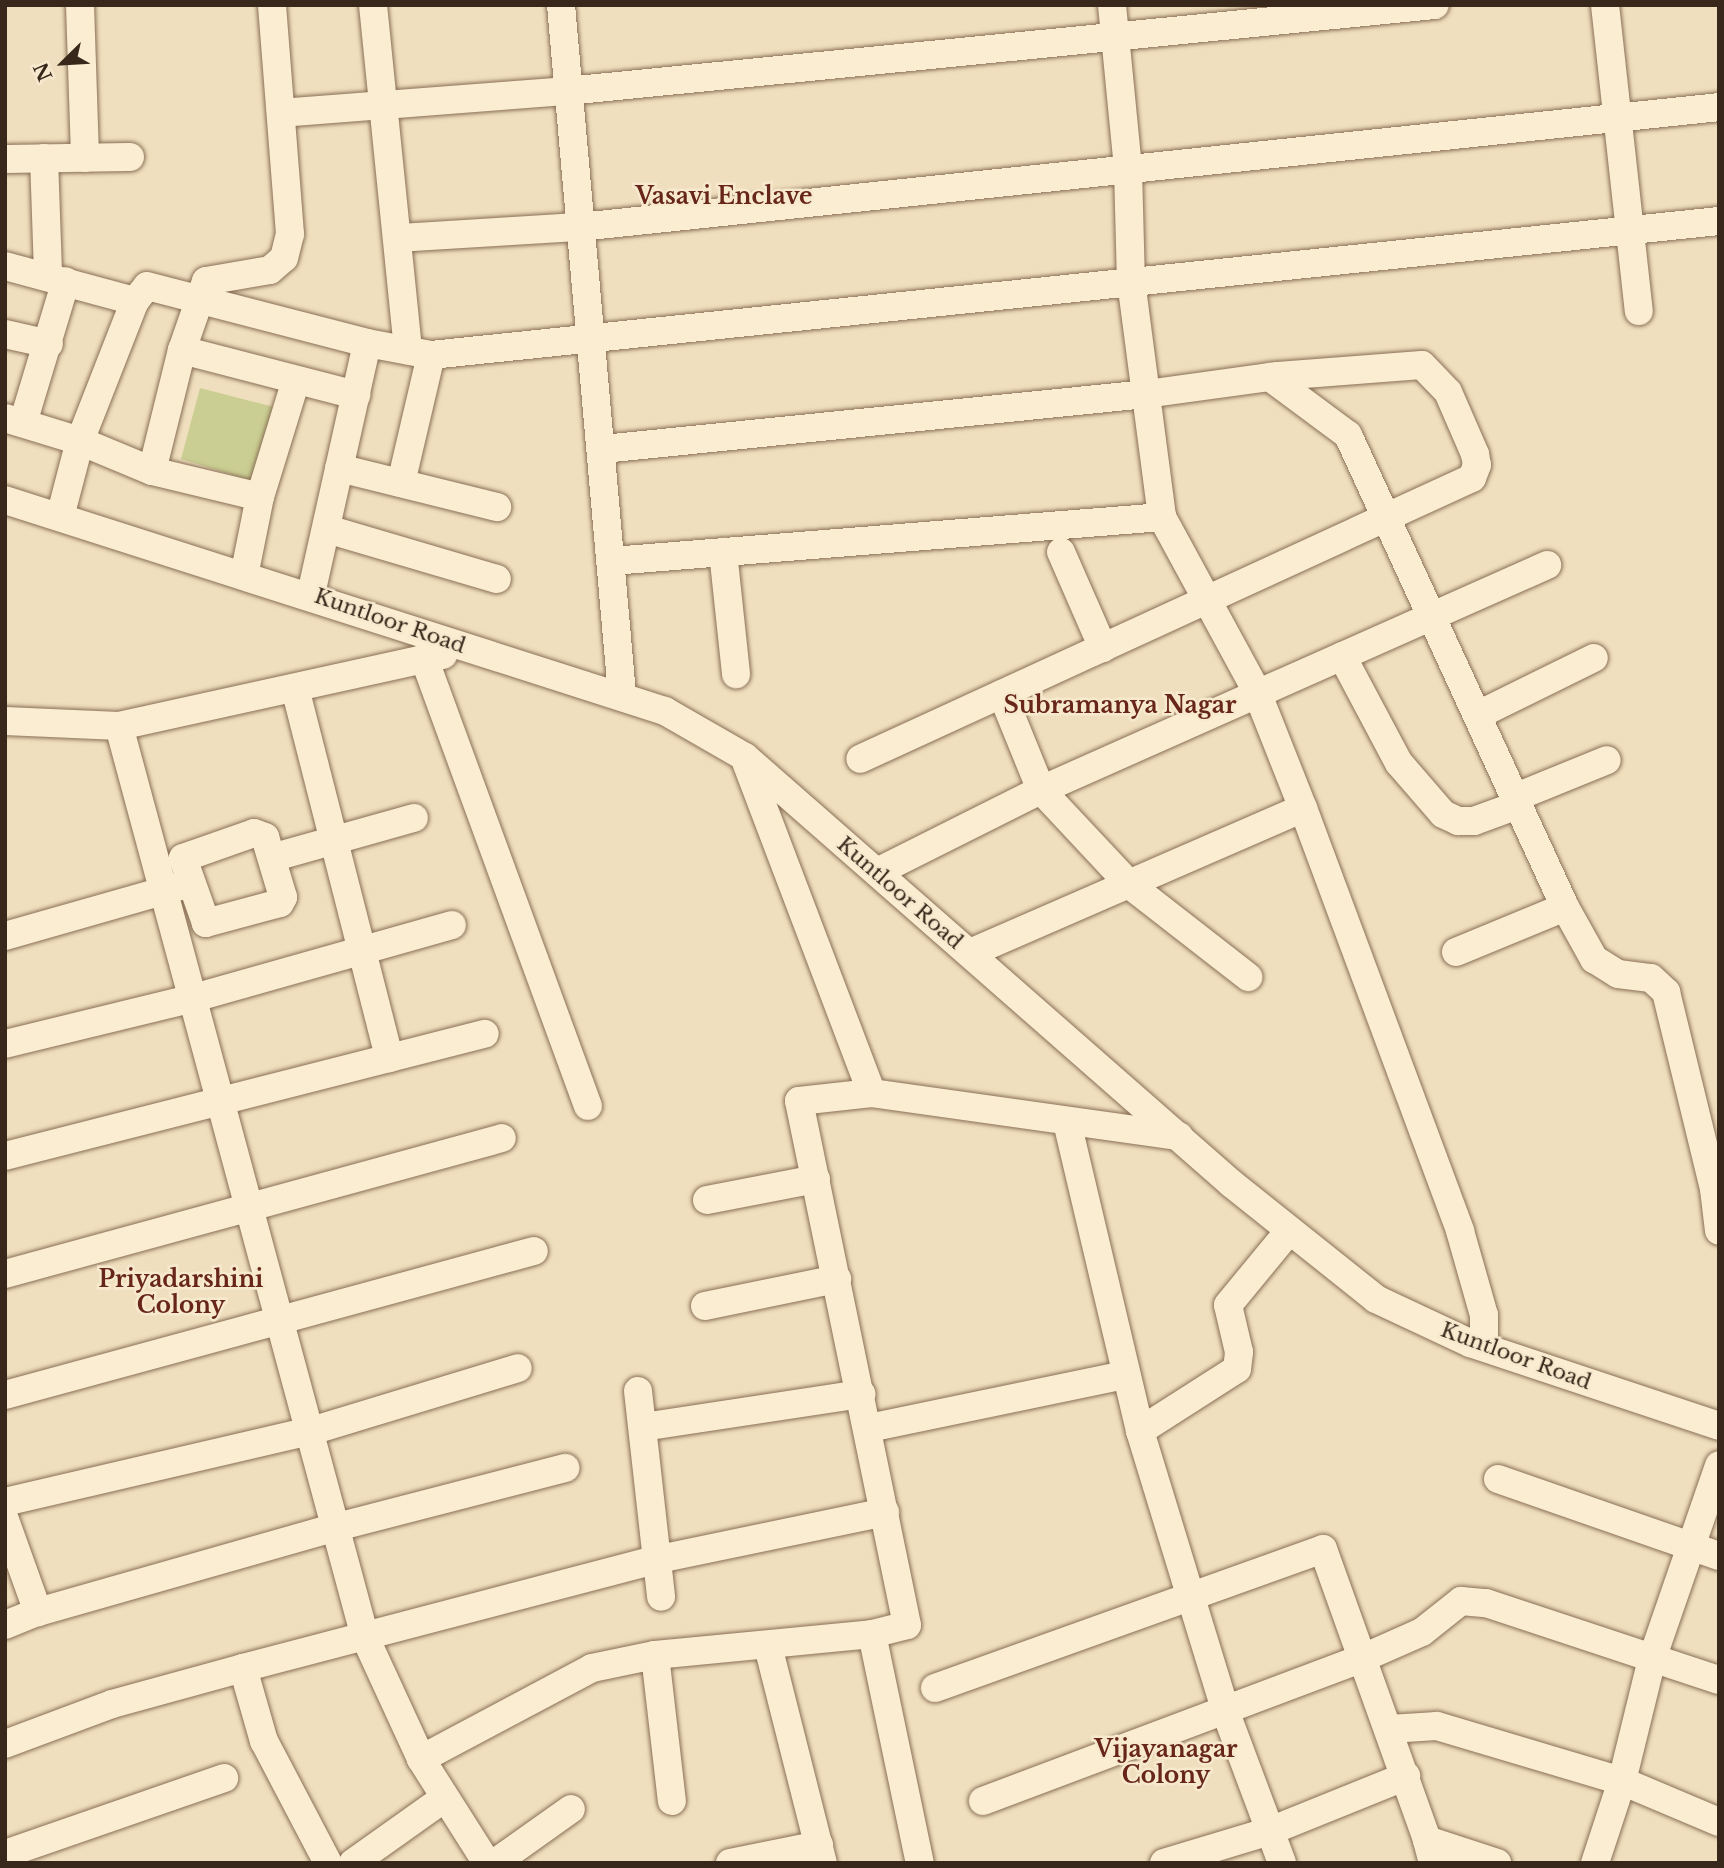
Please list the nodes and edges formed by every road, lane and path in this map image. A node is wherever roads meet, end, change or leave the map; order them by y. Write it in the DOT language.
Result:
graph roads {
  1 [pos="80,5"];
  2 [pos="272,5"];
  3 [pos="373,5"];
  4 [pos="561,5"];
  5 [pos="1112,5"];
  6 [pos="1435,5"];
  7 [pos="1605,5"];
  8 [pos="1115,39"];
  9 [pos="567,92"];
  10 [pos="386,106"];
  11 [pos="1719,107"];
  12 [pos="281,113"];
  13 [pos="1618,116"];
  14 [pos="130,157"];
  15 [pos="44,158"];
  16 [pos="85,158"];
  17 [pos="5,159"];
  18 [pos="1128,169"];
  19 [pos="1719,221"];
  20 [pos="580,227"];
  21 [pos="1630,230"];
  22 [pos="398,238"];
  23 [pos="5,266"];
  24 [pos="57,278"];
  25 [pos="1131,281"];
  26 [pos="197,298"];
  27 [pos="135,301"];
  28 [pos="1639,312"];
  29 [pos="5,334"];
  30 [pos="591,340"];
  31 [pos="367,343"];
  32 [pos="49,344"];
  33 [pos="182,350"];
  34 [pos="420,352"];
  35 [pos="1270,377"];
  36 [pos="296,380"];
  37 [pos="1146,394"];
  38 [pos="356,395"];
  39 [pos="14,420"];
  40 [pos="80,441"];
  41 [pos="603,449"];
  42 [pos="339,468"];
  43 [pos="152,471"];
  44 [pos="401,483"];
  45 [pos="260,497"];
  46 [pos="5,500"];
  47 [pos="496,507"];
  48 [pos="1386,515"];
  49 [pos="60,517"];
  50 [pos="1162,517"];
  51 [pos="327,529"];
  52 [pos="723,552"];
  53 [pos="1061,552"];
  54 [pos="612,561"];
  55 [pos="1547,565"];
  56 [pos="244,576"];
  57 [pos="497,579"];
  58 [pos="311,594"];
  59 [pos="1208,600"];
  60 [pos="1429,616"];
  61 [pos="1104,648"];
  62 [pos="473,650"];
  63 [pos="1342,656"];
  64 [pos="424,658"];
  65 [pos="1594,658"];
  66 [pos="736,674"];
  67 [pos="295,688"];
  68 [pos="1257,692"];
  69 [pos="622,694"];
  70 [pos="1002,694"];
  71 [pos="1478,715"];
  72 [pos="5,721"];
  73 [pos="119,726"];
  74 [pos="745,757"];
  75 [pos="860,759"];
  76 [pos="1607,760"];
  77 [pos="1041,790"];
  78 [pos="1516,801"];
  79 [pos="1303,808"];
  80 [pos="414,818"];
  81 [pos="331,842"];
  82 [pos="282,855"];
  83 [pos="877,873"];
  84 [pos="1130,885"];
  85 [pos="176,887"];
  86 [pos="1565,907"];
  87 [pos="452,925"];
  88 [pos="5,936"];
  89 [pos="361,951"];
  90 [pos="1456,952"];
  91 [pos="970,953"];
  92 [pos="1248,976"];
  93 [pos="194,999"];
  94 [pos="485,1034"];
  95 [pos="5,1044"];
  96 [pos="389,1058"];
  97 [pos="872,1093"];
  98 [pos="222,1100"];
  99 [pos="588,1106"];
  100 [pos="1068,1122"];
  101 [pos="1179,1136"];
  102 [pos="502,1138"];
  103 [pos="5,1156"];
  104 [pos="816,1179"];
  105 [pos="1717,1189"];
  106 [pos="707,1200"];
  107 [pos="252,1210"];
  108 [pos="1289,1231"];
  109 [pos="1719,1231"];
  110 [pos="534,1251"];
  111 [pos="5,1274"];
  112 [pos="837,1279"];
  113 [pos="705,1306"];
  114 [pos="282,1320"];
  115 [pos="1484,1348"];
  116 [pos="518,1368"];
  117 [pos="1125,1375"];
  118 [pos="638,1391"];
  119 [pos="862,1394"];
  120 [pos="5,1395"];
  121 [pos="1719,1426"];
  122 [pos="643,1427"];
  123 [pos="869,1428"];
  124 [pos="311,1431"];
  125 [pos="1140,1431"];
  126 [pos="1719,1465"];
  127 [pos="565,1468"];
  128 [pos="1498,1479"];
  129 [pos="5,1502"];
  130 [pos="885,1511"];
  131 [pos="5,1520"];
  132 [pos="337,1527"];
  133 [pos="1690,1547"];
  134 [pos="1719,1556"];
  135 [pos="654,1560"];
  136 [pos="1191,1595"];
  137 [pos="660,1597"];
  138 [pos="38,1612"];
  139 [pos="5,1625"];
  140 [pos="872,1634"];
  141 [pos="365,1637"];
  142 [pos="768,1646"];
  143 [pos="655,1655"];
  144 [pos="1363,1658"];
  145 [pos="1652,1659"];
  146 [pos="243,1668"];
  147 [pos="1719,1681"];
  148 [pos="934,1688"];
  149 [pos="1226,1713"];
  150 [pos="1389,1730"];
  151 [pos="5,1744"];
  152 [pos="421,1759"];
  153 [pos="1406,1776"];
  154 [pos="224,1778"];
  155 [pos="1622,1781"];
  156 [pos="443,1799"];
  157 [pos="672,1801"];
  158 [pos="983,1801"];
  159 [pos="571,1809"];
  160 [pos="1719,1822"];
  161 [pos="1270,1831"];
  162 [pos="1430,1851"];
  163 [pos="5,1854"];
  164 [pos="821,1854"];
  165 [pos="328,1863"];
  166 [pos="353,1863"];
  167 [pos="487,1863"];
  168 [pos="495,1863"];
  169 [pos="730,1863"];
  170 [pos="920,1863"];
  171 [pos="1164,1863"];
  172 [pos="1282,1863"];
  173 [pos="1497,1863"];
  174 [pos="1595,1863"];
  1 -- 16 [label="street"];
  2 -- 12 [label="street"];
  3 -- 10 [label="street"];
  4 -- 9 [label="street"];
  5 -- 8 [label="street"];
  6 -- 8 [label="street"];
  7 -- 13 [label="street"];
  8 -- 9 [label="street"];
  8 -- 18 [label="street"];
  9 -- 10 [label="street"];
  9 -- 20 [label="street"];
  10 -- 12 [label="street"];
  10 -- 22 [label="street"];
  11 -- 13 [label="street"];
  12 -- 26 [label="street"];
  13 -- 18 [label="street"];
  13 -- 21 [label="street"];
  14 -- 16 [label="street"];
  15 -- 16 [label="street"];
  15 -- 17 [label="street"];
  15 -- 24 [label="street"];
  18 -- 20 [label="street"];
  18 -- 25 [label="street"];
  19 -- 21 [label="street"];
  20 -- 22 [label="street"];
  20 -- 30 [label="street"];
  21 -- 25 [label="street"];
  21 -- 28 [label="street"];
  22 -- 34 [label="street"];
  23 -- 24 [label="street"];
  24 -- 27 [label="street"];
  24 -- 32 [label="street"];
  25 -- 30 [label="street"];
  25 -- 37 [label="street"];
  26 -- 27 [label="street"];
  26 -- 31 [label="street"];
  26 -- 33 [label="street"];
  27 -- 40 [label="street"];
  29 -- 32 [label="street"];
  30 -- 34 [label="street"];
  30 -- 41 [label="street"];
  31 -- 34 [label="street"];
  31 -- 38 [label="street"];
  32 -- 39 [label="street"];
  33 -- 36 [label="street"];
  33 -- 43 [label="street"];
  34 -- 44 [label="street"];
  35 -- 37 [label="street"];
  35 -- 48 [label="street"];
  35 -- 48 [label="street"];
  36 -- 38 [label="street"];
  36 -- 45 [label="street"];
  37 -- 41 [label="street"];
  37 -- 50 [label="street"];
  38 -- 42 [label="street"];
  39 -- 40 [label="street"];
  40 -- 43 [label="street"];
  40 -- 49 [label="street"];
  41 -- 54 [label="street"];
  42 -- 44 [label="street"];
  42 -- 51 [label="street"];
  43 -- 45 [label="street"];
  44 -- 47 [label="street"];
  45 -- 56 [label="street"];
  46 -- 49 [label="street, Kuntloor Road"];
  48 -- 59 [label="street"];
  48 -- 60 [label="street"];
  49 -- 56 [label="street, Kuntloor Road"];
  50 -- 52 [label="street"];
  50 -- 59 [label="street"];
  51 -- 57 [label="street"];
  51 -- 58 [label="street"];
  52 -- 54 [label="street"];
  52 -- 66 [label="street"];
  53 -- 61 [label="street"];
  54 -- 69 [label="street"];
  55 -- 60 [label="street"];
  56 -- 58 [label="street, Kuntloor Road"];
  58 -- 62 [label="street, Kuntloor Road"];
  59 -- 61 [label="street"];
  59 -- 68 [label="street"];
  60 -- 63 [label="street"];
  60 -- 71 [label="street"];
  61 -- 70 [label="street"];
  62 -- 64 [label="street"];
  62 -- 69 [label="street, Kuntloor Road"];
  63 -- 68 [label="street"];
  63 -- 78 [label="street"];
  64 -- 67 [label="street"];
  64 -- 99 [label="street"];
  65 -- 71 [label="street"];
  67 -- 73 [label="street"];
  67 -- 81 [label="street"];
  68 -- 77 [label="street"];
  68 -- 79 [label="street"];
  69 -- 74 [label="street, Kuntloor Road"];
  70 -- 75 [label="street"];
  70 -- 77 [label="street"];
  71 -- 78 [label="street"];
  72 -- 73 [label="street"];
  73 -- 85 [label="street"];
  74 -- 83 [label="street, Kuntloor Road"];
  74 -- 97 [label="street"];
  76 -- 78 [label="street"];
  77 -- 83 [label="street"];
  77 -- 84 [label="street"];
  78 -- 86 [label="street"];
  79 -- 84 [label="street"];
  79 -- 115 [label="street"];
  80 -- 81 [label="street"];
  81 -- 82 [label="street"];
  81 -- 89 [label="street"];
  83 -- 91 [label="street, Kuntloor Road"];
  84 -- 91 [label="street"];
  84 -- 92 [label="street"];
  85 -- 88 [label="street"];
  85 -- 93 [label="street"];
  86 -- 90 [label="street"];
  86 -- 105 [label="street"];
  87 -- 89 [label="street"];
  89 -- 93 [label="street"];
  89 -- 96 [label="street"];
  91 -- 101 [label="street, Kuntloor Road"];
  93 -- 95 [label="street"];
  93 -- 98 [label="street"];
  94 -- 96 [label="street"];
  96 -- 98 [label="street"];
  97 -- 100 [label="street"];
  97 -- 104 [label="street"];
  98 -- 103 [label="street"];
  98 -- 107 [label="street"];
  100 -- 101 [label="street"];
  100 -- 117 [label="street"];
  101 -- 108 [label="street, Kuntloor Road"];
  102 -- 107 [label="street"];
  104 -- 106 [label="street"];
  104 -- 112 [label="street"];
  105 -- 109 [label="street"];
  107 -- 111 [label="street"];
  107 -- 114 [label="street"];
  108 -- 115 [label="street, Kuntloor Road"];
  108 -- 125 [label="street"];
  110 -- 114 [label="street"];
  112 -- 113 [label="street"];
  112 -- 119 [label="street"];
  114 -- 120 [label="street"];
  114 -- 124 [label="street"];
  115 -- 121 [label="street, Kuntloor Road"];
  116 -- 124 [label="street"];
  117 -- 123 [label="street"];
  117 -- 125 [label="street"];
  118 -- 122 [label="street"];
  119 -- 122 [label="street"];
  119 -- 123 [label="street"];
  122 -- 135 [label="street"];
  123 -- 130 [label="street"];
  124 -- 129 [label="street"];
  124 -- 132 [label="street"];
  125 -- 136 [label="street"];
  126 -- 133 [label="street"];
  127 -- 132 [label="street"];
  128 -- 133 [label="street"];
  130 -- 135 [label="street"];
  130 -- 140 [label="street"];
  131 -- 138 [label="street"];
  132 -- 138 [label="street"];
  132 -- 141 [label="street"];
  133 -- 134 [label="street"];
  133 -- 145 [label="street"];
  135 -- 137 [label="street"];
  135 -- 141 [label="street"];
  136 -- 144 [label="street"];
  136 -- 148 [label="street"];
  136 -- 149 [label="street"];
  138 -- 139 [label="street"];
  140 -- 142 [label="street"];
  140 -- 170 [label="street"];
  141 -- 146 [label="street"];
  141 -- 152 [label="street"];
  142 -- 143 [label="street"];
  142 -- 164 [label="street"];
  143 -- 152 [label="street"];
  143 -- 157 [label="street"];
  144 -- 145 [label="street"];
  144 -- 149 [label="street"];
  144 -- 150 [label="street"];
  145 -- 147 [label="street"];
  145 -- 155 [label="street"];
  146 -- 151 [label="street"];
  146 -- 165 [label="street"];
  149 -- 158 [label="street"];
  149 -- 161 [label="street"];
  150 -- 153 [label="street"];
  150 -- 155 [label="street"];
  152 -- 156 [label="street"];
  153 -- 161 [label="street"];
  153 -- 162 [label="street"];
  154 -- 163 [label="street"];
  155 -- 160 [label="street"];
  155 -- 174 [label="street"];
  156 -- 166 [label="street"];
  156 -- 167 [label="street"];
  159 -- 168 [label="street"];
  161 -- 171 [label="street"];
  161 -- 172 [label="street"];
  162 -- 173 [label="street"];
  164 -- 169 [label="street"];
}
